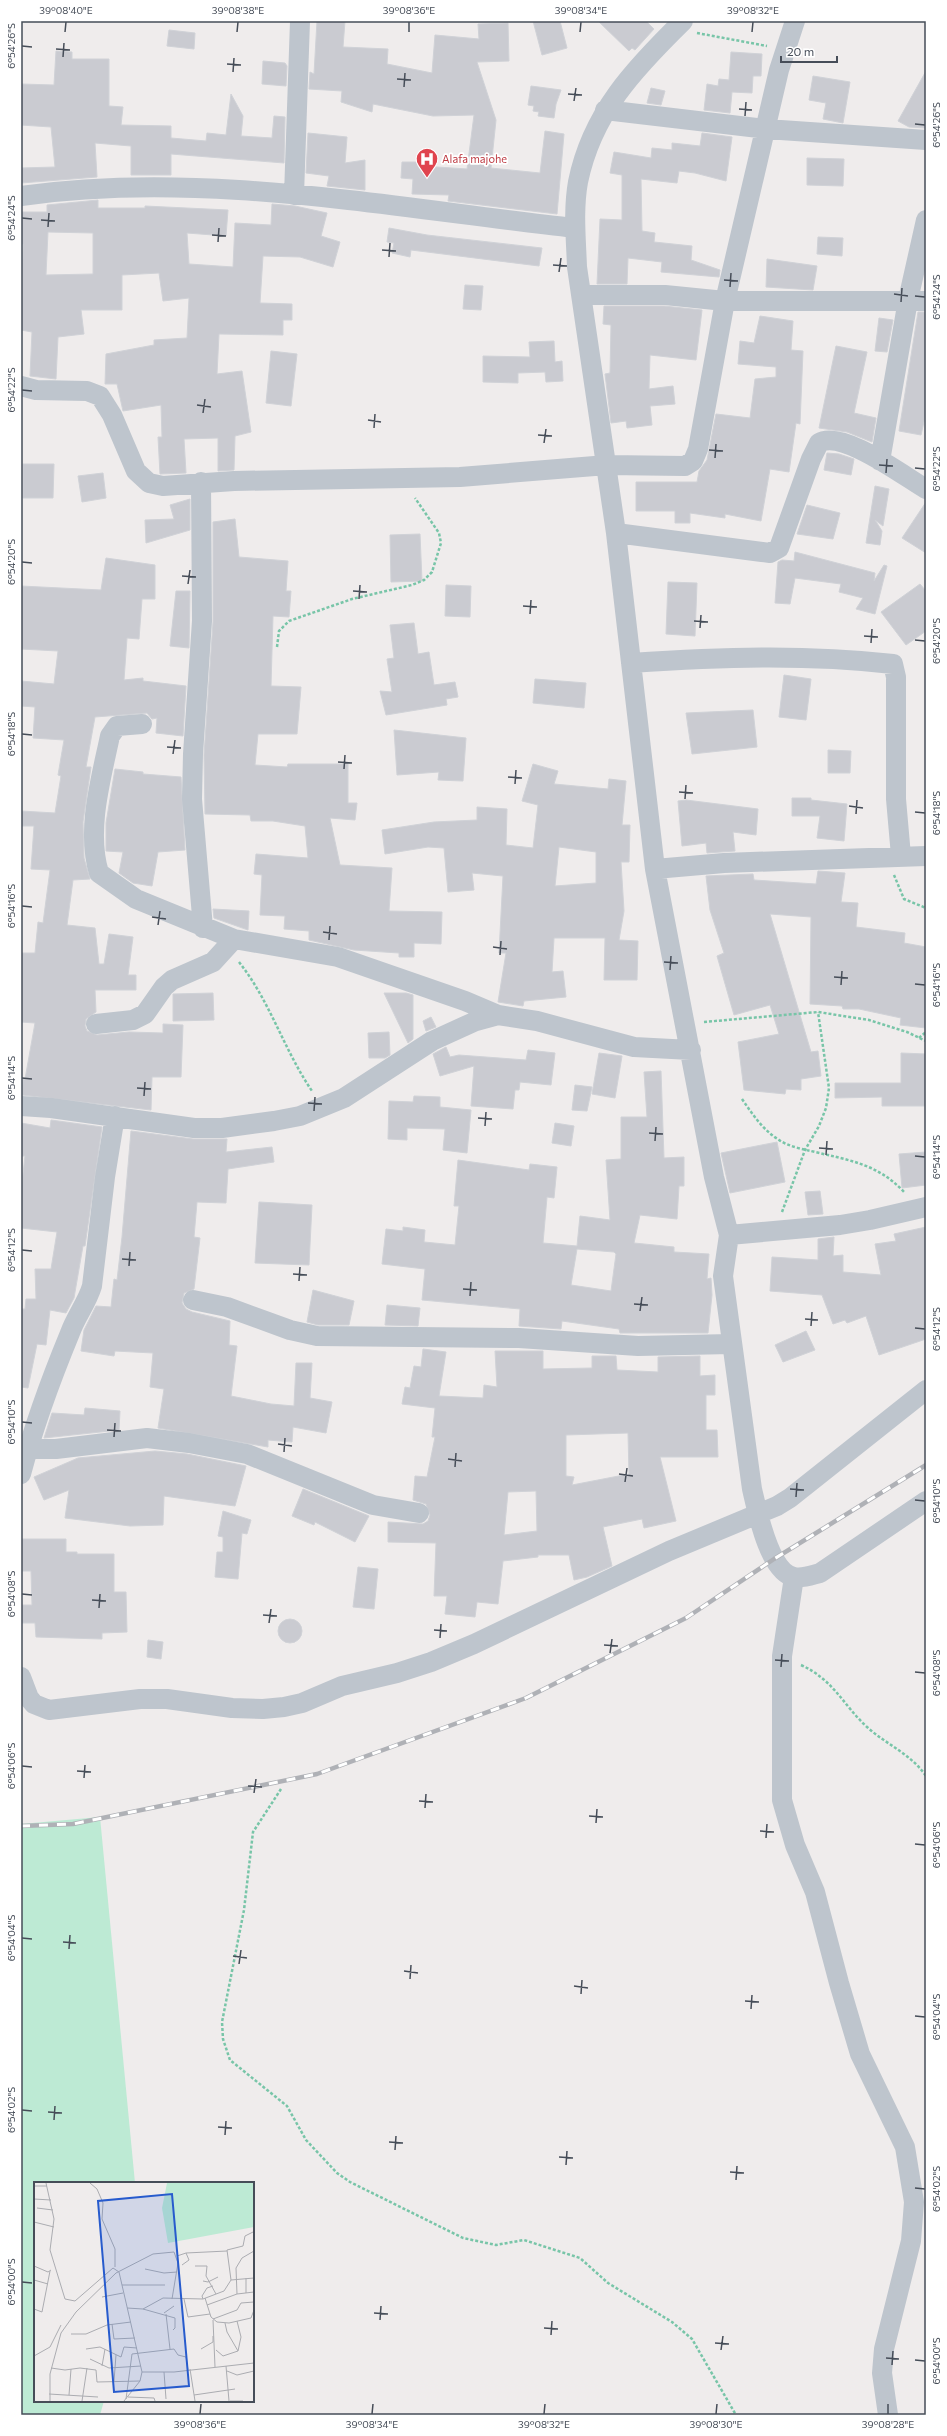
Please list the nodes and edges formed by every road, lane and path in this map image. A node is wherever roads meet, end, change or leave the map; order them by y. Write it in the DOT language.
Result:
graph roads {
  1 [pos="300,21"];
  2 [pos="795,21"];
  3 [pos="679,25"];
  4 [pos="786,49"];
  5 [pos="605,110"];
  6 [pos="766,129"];
  7 [pos="926,140"];
  8 [pos="294,195"];
  9 [pos="21,196"];
  10 [pos="926,220"];
  11 [pos="575,228"];
  12 [pos="582,295"];
  13 [pos="724,300"];
  14 [pos="917,300"];
  15 [pos="21,386"];
  16 [pos="880,461"];
  17 [pos="607,465"];
  18 [pos="403,479"];
  19 [pos="201,482"];
  20 [pos="926,489"];
  21 [pos="616,533"];
  22 [pos="277,647"];
  23 [pos="631,663"];
  24 [pos="142,724"];
  25 [pos="895,856"];
  26 [pos="926,856"];
  27 [pos="655,869"];
  28 [pos="926,908"];
  29 [pos="203,928"];
  30 [pos="230,943"];
  31 [pos="818,1012"];
  32 [pos="498,1015"];
  33 [pos="685,1023"];
  34 [pos="96,1024"];
  35 [pos="926,1032"];
  36 [pos="919,1038"];
  37 [pos="926,1042"];
  38 [pos="690,1050"];
  39 [pos="742,1099"];
  40 [pos="327,1105"];
  41 [pos="21,1106"];
  42 [pos="115,1116"];
  43 [pos="805,1150"];
  44 [pos="923,1208"];
  45 [pos="773,1232"];
  46 [pos="729,1235"];
  47 [pos="193,1300"];
  48 [pos="731,1344"];
  49 [pos="926,1390"];
  50 [pos="24,1459"];
  51 [pos="926,1502"];
  52 [pos="420,1513"];
  53 [pos="758,1515"];
  54 [pos="794,1577"];
  55 [pos="782,1656"];
  56 [pos="21,1677"];
  57 [pos="926,1776"];
  58 [pos="281,1789"];
  59 [pos="736,2415"];
  60 [pos="888,2415"];
  1 -- 8 [label="street"];
  2 -- 4 [label="street"];
  3 -- 4 [label="path"];
  3 -- 5 [label="street"];
  4 -- 6 [label="street"];
  5 -- 6 [label="street"];
  5 -- 11 [label="street"];
  6 -- 7 [label="street"];
  6 -- 13 [label="street"];
  8 -- 9 [label="street"];
  8 -- 11 [label="street"];
  10 -- 14 [label="street"];
  11 -- 12 [label="street"];
  12 -- 13 [label="street"];
  12 -- 17 [label="street"];
  13 -- 14 [label="street"];
  13 -- 17 [label="street"];
  14 -- 16 [label="street"];
  15 -- 19 [label="street"];
  16 -- 20 [label="street"];
  16 -- 21 [label="street"];
  17 -- 18 [label="street"];
  17 -- 21 [label="street"];
  18 -- 19 [label="street"];
  18 -- 22 [label="path"];
  19 -- 29 [label="street"];
  21 -- 23 [label="street"];
  23 -- 25 [label="street"];
  23 -- 27 [label="street"];
  24 -- 29 [label="street"];
  25 -- 26 [label="street"];
  25 -- 27 [label="street"];
  25 -- 28 [label="path"];
  27 -- 33 [label="street"];
  29 -- 30 [label="street"];
  30 -- 32 [label="street"];
  30 -- 34 [label="street"];
  30 -- 40 [label="path"];
  31 -- 33 [label="path"];
  31 -- 36 [label="path"];
  31 -- 43 [label="path"];
  32 -- 38 [label="street"];
  32 -- 40 [label="street"];
  33 -- 38 [label="street"];
  35 -- 36 [label="path"];
  36 -- 37 [label="path"];
  38 -- 46 [label="street"];
  39 -- 43 [label="path"];
  40 -- 42 [label="street"];
  41 -- 42 [label="street"];
  42 -- 50 [label="street"];
  43 -- 44 [label="path"];
  43 -- 45 [label="path"];
  44 -- 45 [label="street"];
  45 -- 46 [label="street"];
  46 -- 48 [label="street"];
  47 -- 48 [label="street"];
  48 -- 53 [label="street"];
  49 -- 53 [label="street"];
  50 -- 52 [label="street"];
  51 -- 54 [label="street"];
  53 -- 54 [label="street"];
  53 -- 56 [label="street"];
  54 -- 55 [label="street"];
  55 -- 57 [label="path"];
  55 -- 60 [label="street"];
  58 -- 59 [label="path"];
}
